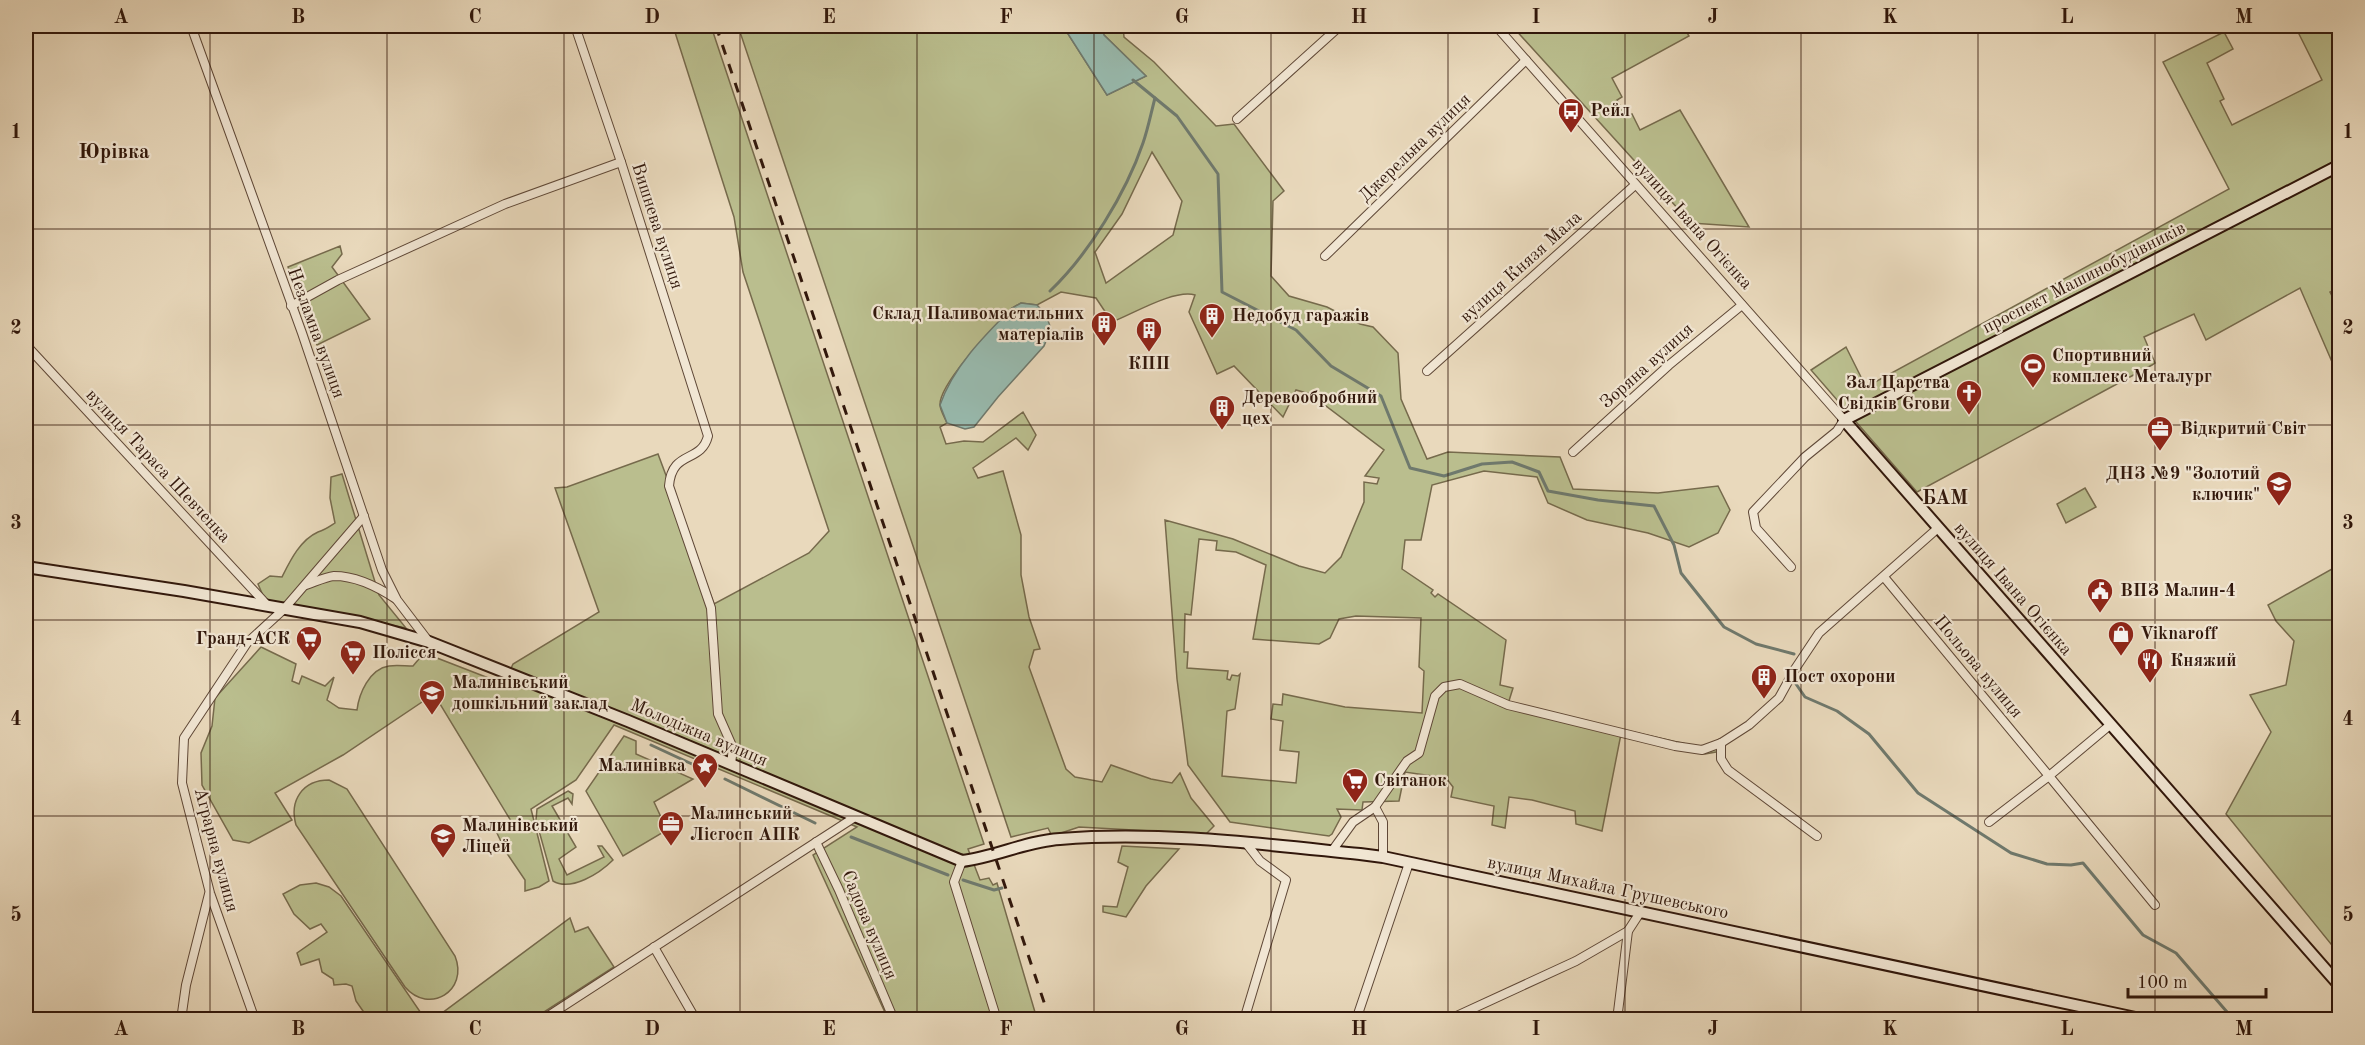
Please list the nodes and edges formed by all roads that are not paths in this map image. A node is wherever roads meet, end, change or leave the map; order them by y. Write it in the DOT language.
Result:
graph roads {
  1 [pos="190,26"];
  2 [pos="575,26"];
  3 [pos="1340,26"];
  4 [pos="1496,26"];
  5 [pos="1526,60"];
  6 [pos="1237,119"];
  7 [pos="621,162"];
  8 [pos="2340,165"];
  9 [pos="1635,184"];
  10 [pos="1325,256"];
  11 [pos="1742,305"];
  12 [pos="291,306"];
  13 [pos="26,345"];
  14 [pos="1427,371"];
  15 [pos="1844,420"];
  16 [pos="1573,452"];
  17 [pos="364,516"];
  18 [pos="1938,528"];
  19 [pos="26,567"];
  20 [pos="1791,567"];
  21 [pos="1884,577"];
  22 [pos="305,585"];
  23 [pos="397,600"];
  24 [pos="268,606"];
  25 [pos="284,609"];
  26 [pos="429,642"];
  27 [pos="2110,726"];
  28 [pos="1720,743"];
  29 [pos="731,764"];
  30 [pos="2049,776"];
  31 [pos="1375,807"];
  32 [pos="855,817"];
  33 [pos="1989,822"];
  34 [pos="1817,836"];
  35 [pos="816,842"];
  36 [pos="1246,843"];
  37 [pos="1332,851"];
  38 [pos="1383,856"];
  39 [pos="962,861"];
  40 [pos="1409,863"];
  41 [pos="210,893"];
  42 [pos="2155,905"];
  43 [pos="1641,911"];
  44 [pos="1628,931"];
  45 [pos="654,947"];
  46 [pos="2315,960"];
  47 [pos="2340,979"];
  48 [pos="2340,986"];
  49 [pos="181,1020"];
  50 [pos="255,1020"];
  51 [pos="542,1020"];
  52 [pos="696,1020"];
  53 [pos="894,1020"];
  54 [pos="998,1020"];
  55 [pos="1244,1020"];
  56 [pos="1356,1020"];
  57 [pos="1448,1020"];
  58 [pos="1617,1020"];
  59 [pos="2145,1020"];
  1 -- 12 [label="street, Незламна вулиця"];
  2 -- 7 [label="street, Вишнева вулиця"];
  3 -- 6 [label="street"];
  4 -- 5 [label="street, вулиця Івана Огієнка"];
  5 -- 9 [label="street, вулиця Івана Огієнка"];
  5 -- 10 [label="street, Джерельна вулиця"];
  7 -- 12 [label="street"];
  7 -- 29 [label="street, Вишнева вулиця"];
  8 -- 15 [label="street, проспект Машинобудівників"];
  9 -- 11 [label="street, вулиця Івана Огієнка"];
  9 -- 14 [label="street, вулиця Князя Мала"];
  11 -- 15 [label="street, вулиця Івана Огієнка"];
  11 -- 16 [label="street, Зоряна вулиця"];
  12 -- 17 [label="street, Незламна вулиця"];
  13 -- 24 [label="street, вулиця Тараса Шевченка"];
  15 -- 18 [label="street, вулиця Івана Огієнка"];
  15 -- 20 [label="street"];
  17 -- 22 [label="street, Аграрна вулиця"];
  17 -- 23 [label="street, Незламна вулиця"];
  18 -- 21 [label="street"];
  18 -- 27 [label="street, вулиця Івана Огієнка"];
  19 -- 24 [label="street, Молодіжна вулиця"];
  21 -- 28 [label="street"];
  21 -- 30 [label="street, Польова вулиця"];
  22 -- 23 [label="street"];
  22 -- 25 [label="street, Аграрна вулиця"];
  23 -- 26 [label="street, Незламна вулиця"];
  24 -- 25 [label="street, Молодіжна вулиця"];
  25 -- 26 [label="street, Молодіжна вулиця"];
  25 -- 41 [label="street, Аграрна вулиця"];
  26 -- 29 [label="street, Молодіжна вулиця"];
  27 -- 30 [label="street"];
  27 -- 46 [label="street, вулиця Івана Огієнка"];
  28 -- 31 [label="street"];
  28 -- 34 [label="street"];
  29 -- 32 [label="street, Молодіжна вулиця"];
  30 -- 33 [label="street"];
  30 -- 42 [label="street, Польова вулиця"];
  31 -- 37 [label="street"];
  31 -- 38 [label="street"];
  32 -- 35 [label="street"];
  32 -- 39 [label="street, Молодіжна вулиця"];
  35 -- 45 [label="street"];
  35 -- 53 [label="street, Садова вулиця"];
  36 -- 37 [label="street, вулиця Михайла Грушевського"];
  36 -- 39 [label="street, вулиця Михайла Грушевського"];
  36 -- 55 [label="street"];
  37 -- 38 [label="street, вулиця Михайла Грушевського"];
  38 -- 40 [label="street, вулиця Михайла Грушевського"];
  39 -- 54 [label="street"];
  40 -- 43 [label="street, вулиця Михайла Грушевського"];
  40 -- 56 [label="street"];
  41 -- 49 [label="street"];
  41 -- 50 [label="street, Аграрна вулиця"];
  43 -- 44 [label="street"];
  43 -- 59 [label="street, вулиця Михайла Грушевського"];
  44 -- 57 [label="street"];
  44 -- 58 [label="street"];
  45 -- 51 [label="street"];
  45 -- 52 [label="street"];
  46 -- 47 [label="street"];
  46 -- 48 [label="street"];
}
